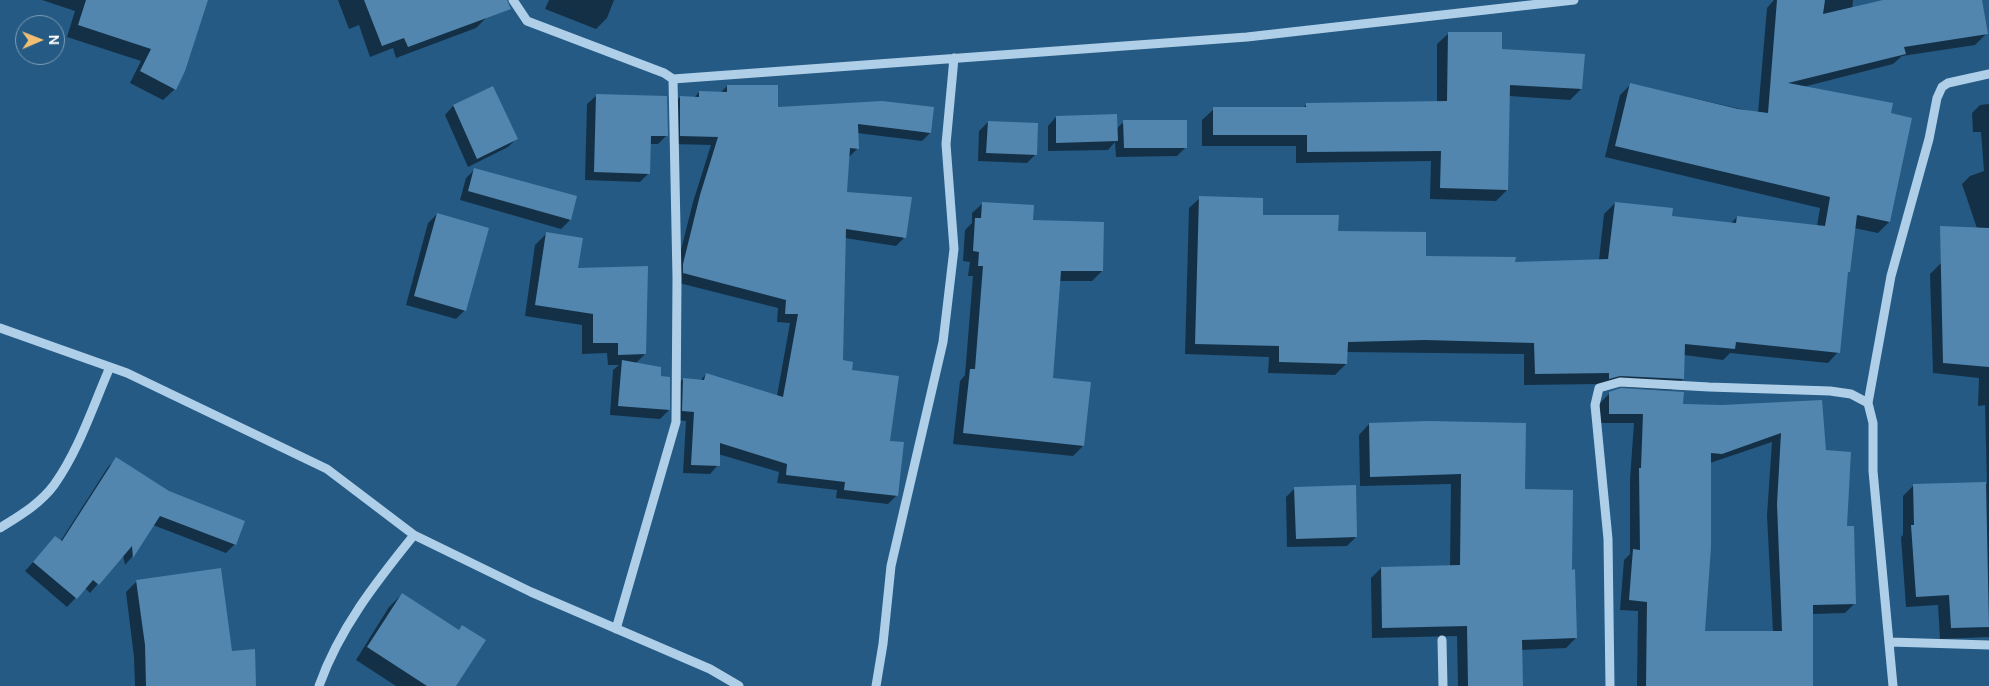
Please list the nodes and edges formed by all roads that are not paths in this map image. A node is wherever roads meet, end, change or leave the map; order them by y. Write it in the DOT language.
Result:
graph roads {
  1 [pos="513,0"];
  2 [pos="1574,0"];
  3 [pos="954,58"];
  4 [pos="1989,74"];
  5 [pos="673,79"];
  6 [pos="0,328"];
  7 [pos="110,367"];
  8 [pos="1868,403"];
  9 [pos="0,528"];
  10 [pos="414,534"];
  11 [pos="616,629"];
  12 [pos="1442,640"];
  13 [pos="1890,642"];
  14 [pos="1989,645"];
  15 [pos="319,686"];
  16 [pos="739,686"];
  17 [pos="876,686"];
  18 [pos="1443,686"];
  19 [pos="1610,686"];
  20 [pos="1892,686"];
  1 -- 5 [label="street"];
  2 -- 3 [label="street"];
  3 -- 5 [label="street"];
  3 -- 17 [label="street"];
  4 -- 8 [label="street"];
  5 -- 11 [label="street"];
  6 -- 7 [label="street"];
  7 -- 9 [label="street"];
  7 -- 10 [label="street"];
  8 -- 13 [label="street"];
  8 -- 19 [label="street"];
  10 -- 11 [label="street"];
  10 -- 15 [label="street"];
  11 -- 16 [label="street"];
  12 -- 18 [label="street"];
  13 -- 14 [label="street"];
  13 -- 20 [label="street"];
}
